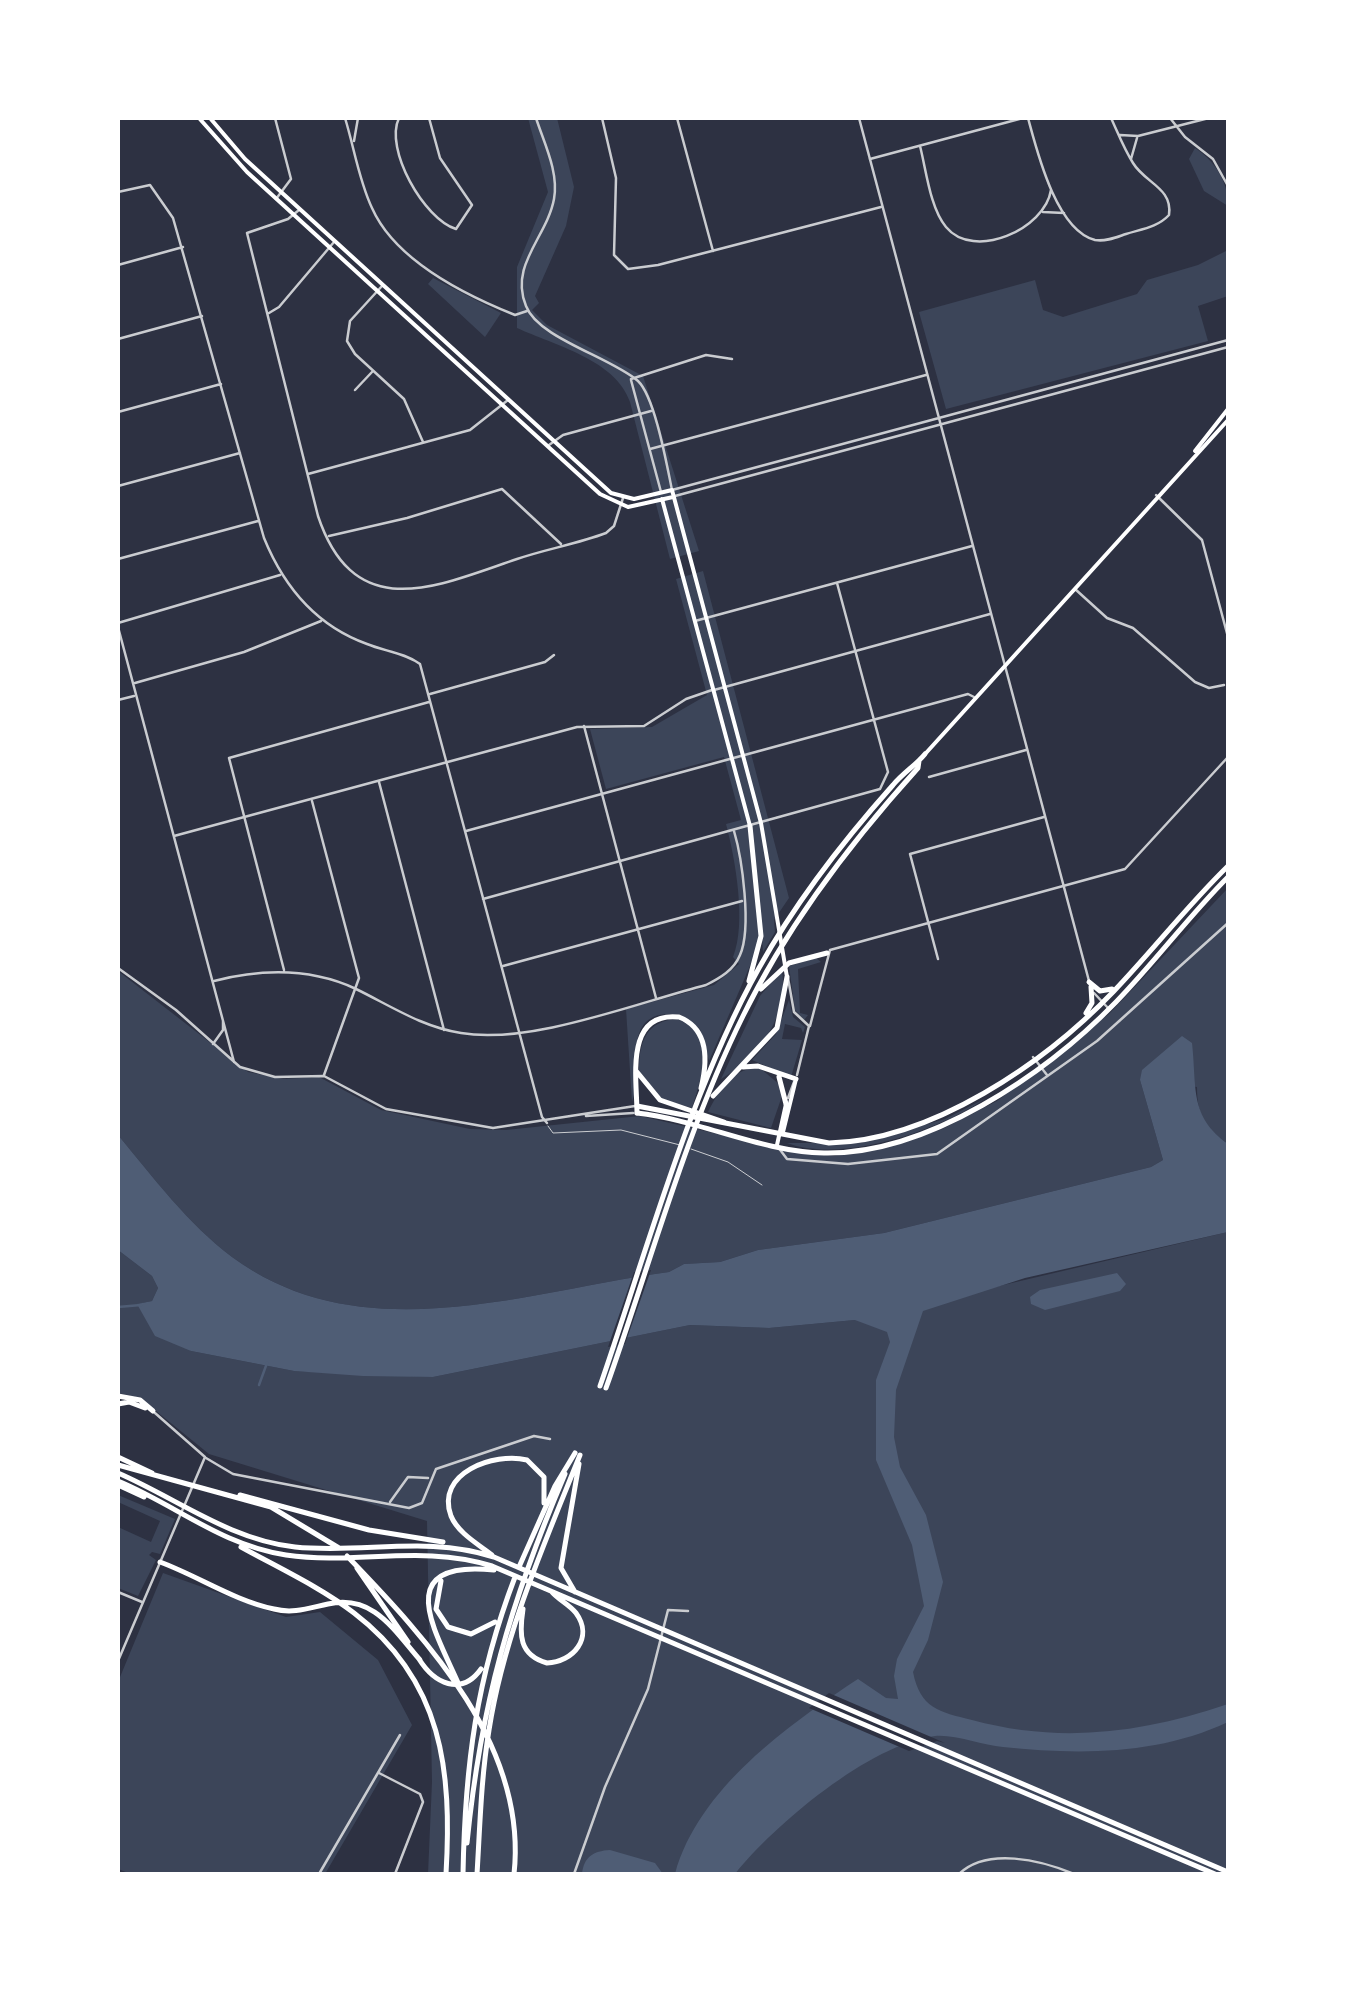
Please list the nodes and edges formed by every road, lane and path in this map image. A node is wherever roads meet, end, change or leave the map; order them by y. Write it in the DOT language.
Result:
graph roads {
  1 [pos="199,118"];
  2 [pos="210,118"];
  3 [pos="275,118"];
  4 [pos="346,118"];
  5 [pos="358,118"];
  6 [pos="400,118"];
  7 [pos="429,118"];
  8 [pos="536,118"];
  9 [pos="602,118"];
  10 [pos="677,118"];
  11 [pos="859,118"];
  12 [pos="1026,118"];
  13 [pos="1111,118"];
  14 [pos="1170,118"];
  15 [pos="1209,118"];
  16 [pos="1176,126"];
  17 [pos="1118,134"];
  18 [pos="1138,136"];
  19 [pos="920,146"];
  20 [pos="354,147"];
  21 [pos="870,159"];
  22 [pos="1130,160"];
  23 [pos="1228,186"];
  24 [pos="1051,188"];
  25 [pos="118,192"];
  26 [pos="282,193"];
  27 [pos="276,198"];
  28 [pos="883,206"];
  29 [pos="300,209"];
  30 [pos="1041,212"];
  31 [pos="1066,214"];
  32 [pos="294,215"];
  33 [pos="335,241"];
  34 [pos="184,247"];
  35 [pos="330,247"];
  36 [pos="713,251"];
  37 [pos="118,265"];
  38 [pos="382,285"];
  39 [pos="378,291"];
  40 [pos="528,311"];
  41 [pos="268,313"];
  42 [pos="203,315"];
  43 [pos="118,339"];
  44 [pos="1228,340"];
  45 [pos="1228,348"];
  46 [pos="732,359"];
  47 [pos="373,371"];
  48 [pos="928,374"];
  49 [pos="631,379"];
  50 [pos="222,384"];
  51 [pos="355,390"];
  52 [pos="508,400"];
  53 [pos="503,406"];
  54 [pos="1228,409"];
  55 [pos="652,411"];
  56 [pos="118,412"];
  57 [pos="640,414"];
  58 [pos="940,418"];
  59 [pos="1228,420"];
  60 [pos="942,426"];
  61 [pos="554,440"];
  62 [pos="424,443"];
  63 [pos="661,445"];
  64 [pos="548,446"];
  65 [pos="650,448"];
  66 [pos="241,452"];
  67 [pos="1192,455"];
  68 [pos="306,474"];
  69 [pos="118,486"];
  70 [pos="673,494"];
  71 [pos="1156,495"];
  72 [pos="662,497"];
  73 [pos="623,498"];
  74 [pos="621,505"];
  75 [pos="259,520"];
  76 [pos="326,537"];
  77 [pos="561,546"];
  78 [pos="974,546"];
  79 [pos="118,559"];
  80 [pos="281,575"];
  81 [pos="837,582"];
  82 [pos="1074,588"];
  83 [pos="992,613"];
  84 [pos="708,618"];
  85 [pos="322,620"];
  86 [pos="695,621"];
  87 [pos="118,625"];
  88 [pos="1228,638"];
  89 [pos="856,650"];
  90 [pos="554,655"];
  91 [pos="1006,664"];
  92 [pos="1228,680"];
  93 [pos="132,684"];
  94 [pos="1224,684"];
  95 [pos="726,686"];
  96 [pos="1228,689"];
  97 [pos="713,690"];
  98 [pos="428,694"];
  99 [pos="136,696"];
  100 [pos="975,698"];
  101 [pos="118,700"];
  102 [pos="430,702"];
  103 [pos="874,720"];
  104 [pos="584,726"];
  105 [pos="1028,749"];
  106 [pos="925,754"];
  107 [pos="744,755"];
  108 [pos="1228,757"];
  109 [pos="732,758"];
  110 [pos="919,761"];
  111 [pos="446,762"];
  112 [pos="929,776"];
  113 [pos="378,781"];
  114 [pos="601,794"];
  115 [pos="312,799"];
  116 [pos="1046,817"];
  117 [pos="244,818"];
  118 [pos="762,823"];
  119 [pos="750,826"];
  120 [pos="734,830"];
  121 [pos="465,832"];
  122 [pos="174,836"];
  123 [pos="620,862"];
  124 [pos="1228,866"];
  125 [pos="1228,877"];
  126 [pos="1064,884"];
  127 [pos="483,899"];
  128 [pos="742,900"];
  129 [pos="928,921"];
  130 [pos="1228,923"];
  131 [pos="638,928"];
  132 [pos="827,953"];
  133 [pos="938,959"];
  134 [pos="502,966"];
  135 [pos="118,968"];
  136 [pos="285,972"];
  137 [pos="787,977"];
  138 [pos="213,982"];
  139 [pos="1090,985"];
  140 [pos="1120,986"];
  141 [pos="356,989"];
  142 [pos="746,991"];
  143 [pos="656,998"];
  144 [pos="752,998"];
  145 [pos="1103,1002"];
  146 [pos="1109,1009"];
  147 [pos="223,1020"];
  148 [pos="1078,1024"];
  149 [pos="810,1026"];
  150 [pos="444,1030"];
  151 [pos="520,1034"];
  152 [pos="212,1044"];
  153 [pos="1033,1058"];
  154 [pos="234,1063"];
  155 [pos="1039,1064"];
  156 [pos="636,1069"];
  157 [pos="735,1070"];
  158 [pos="324,1076"];
  159 [pos="779,1076"];
  160 [pos="1048,1076"];
  161 [pos="796,1079"];
  162 [pos="708,1102"];
  163 [pos="786,1104"];
  164 [pos="698,1106"];
  165 [pos="637,1110"];
  166 [pos="681,1111"];
  167 [pos="547,1123"];
  168 [pos="692,1133"];
  169 [pos="780,1135"];
  170 [pos="778,1145"];
  171 [pos="762,1186"];
  172 [pos="604,1385"];
  173 [pos="118,1396"];
  174 [pos="118,1404"];
  175 [pos="152,1411"];
  176 [pos="550,1438"];
  177 [pos="577,1454"];
  178 [pos="118,1457"];
  179 [pos="205,1457"];
  180 [pos="118,1469"];
  181 [pos="428,1478"];
  182 [pos="174,1482"];
  183 [pos="118,1483"];
  184 [pos="208,1490"];
  185 [pos="390,1503"];
  186 [pos="543,1510"];
  187 [pos="232,1542"];
  188 [pos="455,1546"];
  189 [pos="494,1557"];
  190 [pos="160,1562"];
  191 [pos="353,1562"];
  192 [pos="502,1571"];
  193 [pos="445,1576"];
  194 [pos="546,1589"];
  195 [pos="527,1590"];
  196 [pos="118,1592"];
  197 [pos="579,1598"];
  198 [pos="143,1602"];
  199 [pos="688,1611"];
  200 [pos="500,1616"];
  201 [pos="420,1660"];
  202 [pos="486,1660"];
  203 [pos="118,1661"];
  204 [pos="446,1665"];
  205 [pos="400,1735"];
  206 [pos="377,1773"];
  207 [pos="1228,1872"];
  208 [pos="319,1874"];
  209 [pos="395,1874"];
  210 [pos="446,1874"];
  211 [pos="464,1874"];
  212 [pos="477,1874"];
  213 [pos="514,1874"];
  214 [pos="574,1874"];
  215 [pos="959,1874"];
  216 [pos="1074,1874"];
  217 [pos="1216,1874"];
  1 -- 27 [label="main road"];
  2 -- 26 [label="main road"];
  3 -- 26 [label="street"];
  4 -- 20 [label="street"];
  5 -- 20 [label="street"];
  6 -- 7 [label="street"];
  8 -- 40 [label="street"];
  9 -- 36 [label="street"];
  10 -- 36 [label="street"];
  11 -- 21 [label="street"];
  12 -- 19 [label="street"];
  12 -- 24 [label="street"];
  13 -- 17 [label="street"];
  14 -- 16 [label="street"];
  15 -- 16 [label="street"];
  16 -- 18 [label="street"];
  16 -- 23 [label="street"];
  17 -- 18 [label="street"];
  17 -- 22 [label="street"];
  18 -- 22 [label="street"];
  19 -- 21 [label="street"];
  19 -- 30 [label="street"];
  20 -- 40 [label="street"];
  21 -- 28 [label="street"];
  22 -- 31 [label="street"];
  24 -- 30 [label="street"];
  24 -- 31 [label="street"];
  25 -- 34 [label="street"];
  26 -- 27 [label="street"];
  26 -- 29 [label="main road"];
  27 -- 32 [label="main road"];
  28 -- 36 [label="street"];
  28 -- 48 [label="street"];
  29 -- 32 [label="street"];
  29 -- 33 [label="main road"];
  30 -- 31 [label="street"];
  32 -- 35 [label="main road"];
  32 -- 41 [label="street"];
  33 -- 35 [label="street"];
  33 -- 38 [label="main road"];
  34 -- 37 [label="street"];
  34 -- 42 [label="street"];
  35 -- 39 [label="main road"];
  35 -- 41 [label="street"];
  38 -- 39 [label="street"];
  38 -- 52 [label="main road"];
  39 -- 47 [label="street"];
  39 -- 53 [label="main road"];
  40 -- 49 [label="street"];
  41 -- 68 [label="street"];
  42 -- 43 [label="street"];
  42 -- 50 [label="street"];
  44 -- 58 [label="street"];
  45 -- 60 [label="street"];
  46 -- 49 [label="street"];
  47 -- 51 [label="street"];
  47 -- 62 [label="street"];
  48 -- 58 [label="street"];
  48 -- 63 [label="street"];
  49 -- 55 [label="street"];
  49 -- 57 [label="street"];
  50 -- 56 [label="street"];
  50 -- 66 [label="street"];
  52 -- 53 [label="street"];
  52 -- 61 [label="main road"];
  53 -- 62 [label="street"];
  53 -- 64 [label="main road"];
  54 -- 67 [label="main road"];
  55 -- 57 [label="street"];
  55 -- 63 [label="street"];
  57 -- 61 [label="street"];
  57 -- 65 [label="street"];
  58 -- 60 [label="street"];
  58 -- 70 [label="street"];
  59 -- 67 [label="main road"];
  60 -- 70 [label="street"];
  60 -- 78 [label="street"];
  61 -- 64 [label="street"];
  61 -- 73 [label="main road"];
  62 -- 68 [label="street"];
  63 -- 65 [label="street"];
  63 -- 70 [label="street"];
  64 -- 74 [label="main road"];
  65 -- 72 [label="street"];
  66 -- 69 [label="street"];
  66 -- 75 [label="street"];
  67 -- 71 [label="main road"];
  68 -- 76 [label="street"];
  70 -- 72 [label="main road"];
  70 -- 84 [label="main road"];
  71 -- 82 [label="main road"];
  71 -- 88 [label="street"];
  72 -- 73 [label="main road"];
  72 -- 74 [label="main road"];
  72 -- 86 [label="main road"];
  73 -- 74 [label="street"];
  74 -- 77 [label="street"];
  75 -- 79 [label="street"];
  75 -- 80 [label="street"];
  76 -- 77 [label="street"];
  76 -- 77 [label="street"];
  78 -- 81 [label="street"];
  78 -- 83 [label="street"];
  80 -- 85 [label="street"];
  80 -- 87 [label="street"];
  81 -- 84 [label="street"];
  81 -- 89 [label="street"];
  82 -- 91 [label="main road"];
  82 -- 94 [label="street"];
  83 -- 89 [label="street"];
  83 -- 91 [label="street"];
  84 -- 86 [label="street"];
  84 -- 95 [label="main road"];
  85 -- 93 [label="street"];
  85 -- 98 [label="street"];
  86 -- 97 [label="main road"];
  87 -- 93 [label="street"];
  89 -- 95 [label="street"];
  89 -- 103 [label="street"];
  90 -- 98 [label="street"];
  91 -- 100 [label="main road"];
  91 -- 105 [label="street"];
  92 -- 94 [label="street"];
  93 -- 99 [label="street"];
  94 -- 96 [label="street"];
  95 -- 97 [label="street"];
  95 -- 107 [label="main road"];
  97 -- 104 [label="street"];
  97 -- 109 [label="main road"];
  98 -- 102 [label="street"];
  99 -- 101 [label="street"];
  99 -- 122 [label="street"];
  100 -- 103 [label="street"];
  100 -- 106 [label="main road"];
  102 -- 111 [label="street"];
  102 -- 117 [label="street"];
  103 -- 107 [label="street"];
  103 -- 118 [label="street"];
  104 -- 111 [label="street"];
  104 -- 114 [label="street"];
  105 -- 112 [label="street"];
  105 -- 116 [label="street"];
  106 -- 110 [label="highway"];
  107 -- 109 [label="street"];
  107 -- 118 [label="main road"];
  108 -- 126 [label="street"];
  109 -- 114 [label="street"];
  109 -- 119 [label="main road"];
  110 -- 142 [label="highway"];
  110 -- 144 [label="highway"];
  111 -- 113 [label="street"];
  111 -- 121 [label="street"];
  113 -- 115 [label="street"];
  113 -- 150 [label="street"];
  114 -- 121 [label="street"];
  114 -- 123 [label="street"];
  115 -- 117 [label="street"];
  115 -- 141 [label="street"];
  116 -- 126 [label="street"];
  116 -- 129 [label="street"];
  117 -- 122 [label="street"];
  117 -- 136 [label="street"];
  118 -- 119 [label="street"];
  118 -- 137 [label="main road"];
  119 -- 120 [label="street"];
  119 -- 142 [label="highway"];
  120 -- 123 [label="street"];
  120 -- 128 [label="street"];
  121 -- 127 [label="street"];
  122 -- 138 [label="street"];
  123 -- 127 [label="street"];
  123 -- 131 [label="street"];
  124 -- 140 [label="highway"];
  125 -- 146 [label="highway"];
  126 -- 129 [label="street"];
  126 -- 139 [label="street"];
  127 -- 134 [label="street"];
  128 -- 131 [label="street"];
  128 -- 143 [label="street"];
  129 -- 132 [label="street"];
  129 -- 133 [label="street"];
  130 -- 160 [label="street"];
  131 -- 134 [label="street"];
  131 -- 143 [label="street"];
  132 -- 144 [label="highway"];
  132 -- 149 [label="street"];
  134 -- 151 [label="street"];
  135 -- 152 [label="street"];
  136 -- 138 [label="street"];
  136 -- 141 [label="street"];
  137 -- 149 [label="street"];
  137 -- 157 [label="highway"];
  138 -- 147 [label="street"];
  139 -- 140 [label="highway"];
  139 -- 145 [label="street"];
  139 -- 148 [label="highway"];
  140 -- 145 [label="highway"];
  141 -- 150 [label="street"];
  141 -- 158 [label="street"];
  142 -- 164 [label="highway"];
  143 -- 151 [label="street"];
  144 -- 162 [label="highway"];
  145 -- 146 [label="street"];
  145 -- 148 [label="highway"];
  146 -- 155 [label="highway"];
  147 -- 152 [label="street"];
  147 -- 154 [label="street"];
  148 -- 153 [label="highway"];
  149 -- 161 [label="street"];
  150 -- 151 [label="street"];
  151 -- 167 [label="street"];
  152 -- 154 [label="street"];
  153 -- 155 [label="street"];
  153 -- 169 [label="highway"];
  154 -- 158 [label="street"];
  155 -- 160 [label="street"];
  155 -- 170 [label="highway"];
  156 -- 164 [label="highway"];
  156 -- 165 [label="highway"];
  156 -- 166 [label="highway"];
  157 -- 159 [label="highway"];
  157 -- 162 [label="highway"];
  158 -- 167 [label="street"];
  159 -- 161 [label="highway"];
  159 -- 163 [label="highway"];
  160 -- 170 [label="street"];
  161 -- 163 [label="street"];
  161 -- 169 [label="main road"];
  162 -- 168 [label="highway"];
  163 -- 169 [label="main road"];
  164 -- 168 [label="highway"];
  165 -- 166 [label="highway"];
  165 -- 167 [label="street"];
  165 -- 170 [label="highway"];
  166 -- 169 [label="highway"];
  167 -- 171 [label="lane"];
  168 -- 172 [label="highway"];
  169 -- 170 [label="main road"];
  173 -- 175 [label="highway"];
  174 -- 175 [label="highway"];
  175 -- 179 [label="street"];
  176 -- 181 [label="street"];
  177 -- 186 [label="highway"];
  177 -- 195 [label="highway"];
  177 -- 197 [label="highway"];
  177 -- 211 [label="highway"];
  178 -- 182 [label="highway"];
  179 -- 185 [label="street"];
  179 -- 190 [label="street"];
  180 -- 182 [label="highway"];
  180 -- 188 [label="highway"];
  181 -- 185 [label="street"];
  181 -- 185 [label="street"];
  182 -- 184 [label="highway"];
  183 -- 187 [label="highway"];
  184 -- 188 [label="highway"];
  184 -- 191 [label="highway"];
  186 -- 189 [label="highway"];
  186 -- 200 [label="highway"];
  187 -- 192 [label="highway"];
  187 -- 210 [label="highway"];
  188 -- 189 [label="highway"];
  189 -- 197 [label="highway"];
  190 -- 198 [label="street"];
  190 -- 201 [label="highway"];
  191 -- 201 [label="highway"];
  191 -- 204 [label="highway"];
  192 -- 193 [label="highway"];
  192 -- 194 [label="highway"];
  193 -- 200 [label="highway"];
  193 -- 204 [label="highway"];
  194 -- 195 [label="highway"];
  194 -- 197 [label="highway"];
  195 -- 212 [label="highway"];
  196 -- 198 [label="street"];
  197 -- 207 [label="highway"];
  197 -- 217 [label="highway"];
  198 -- 203 [label="street"];
  199 -- 214 [label="street"];
  200 -- 202 [label="highway"];
  201 -- 202 [label="highway"];
  202 -- 211 [label="highway"];
  204 -- 213 [label="highway"];
  205 -- 206 [label="street"];
  206 -- 208 [label="street"];
  206 -- 209 [label="street"];
  215 -- 216 [label="street"];
}
